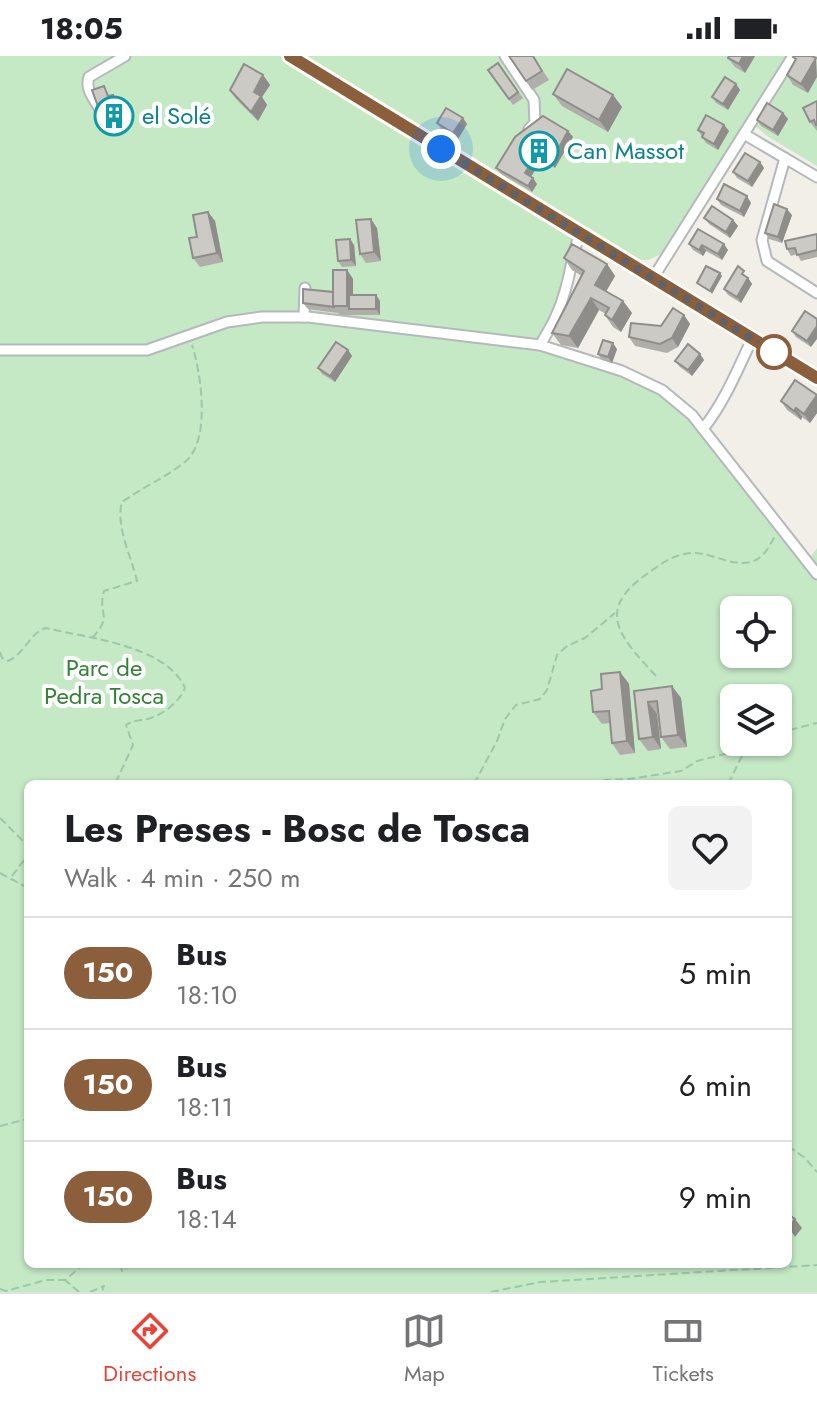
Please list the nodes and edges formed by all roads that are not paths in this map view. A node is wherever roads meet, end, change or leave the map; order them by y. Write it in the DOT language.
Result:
graph roads {
  1 [pos="125,56"];
  2 [pos="290,56"];
  3 [pos="505,56"];
  4 [pos="793,56"];
  5 [pos="99,108"];
  6 [pos="524,133"];
  7 [pos="744,134"];
  8 [pos="785,158"];
  9 [pos="817,177"];
  10 [pos="580,234"];
  11 [pos="653,278"];
  12 [pos="305,288"];
  13 [pos="817,293"];
  14 [pos="304,317"];
  15 [pos="752,339"];
  16 [pos="540,345"];
  17 [pos="0,350"];
  18 [pos="817,378"];
  19 [pos="703,429"];
  20 [pos="817,574"];
  1 -- 5 [label="street"];
  2 -- 10 [label="main road"];
  3 -- 6 [label="street"];
  4 -- 7 [label="street"];
  7 -- 8 [label="street"];
  7 -- 11 [label="street"];
  8 -- 9 [label="street"];
  8 -- 13 [label="street"];
  10 -- 11 [label="main road"];
  10 -- 16 [label="street"];
  11 -- 15 [label="main road"];
  12 -- 14 [label="street"];
  14 -- 16 [label="street"];
  14 -- 17 [label="street"];
  15 -- 18 [label="main road"];
  15 -- 19 [label="street"];
  16 -- 19 [label="street"];
  19 -- 20 [label="street"];
}
